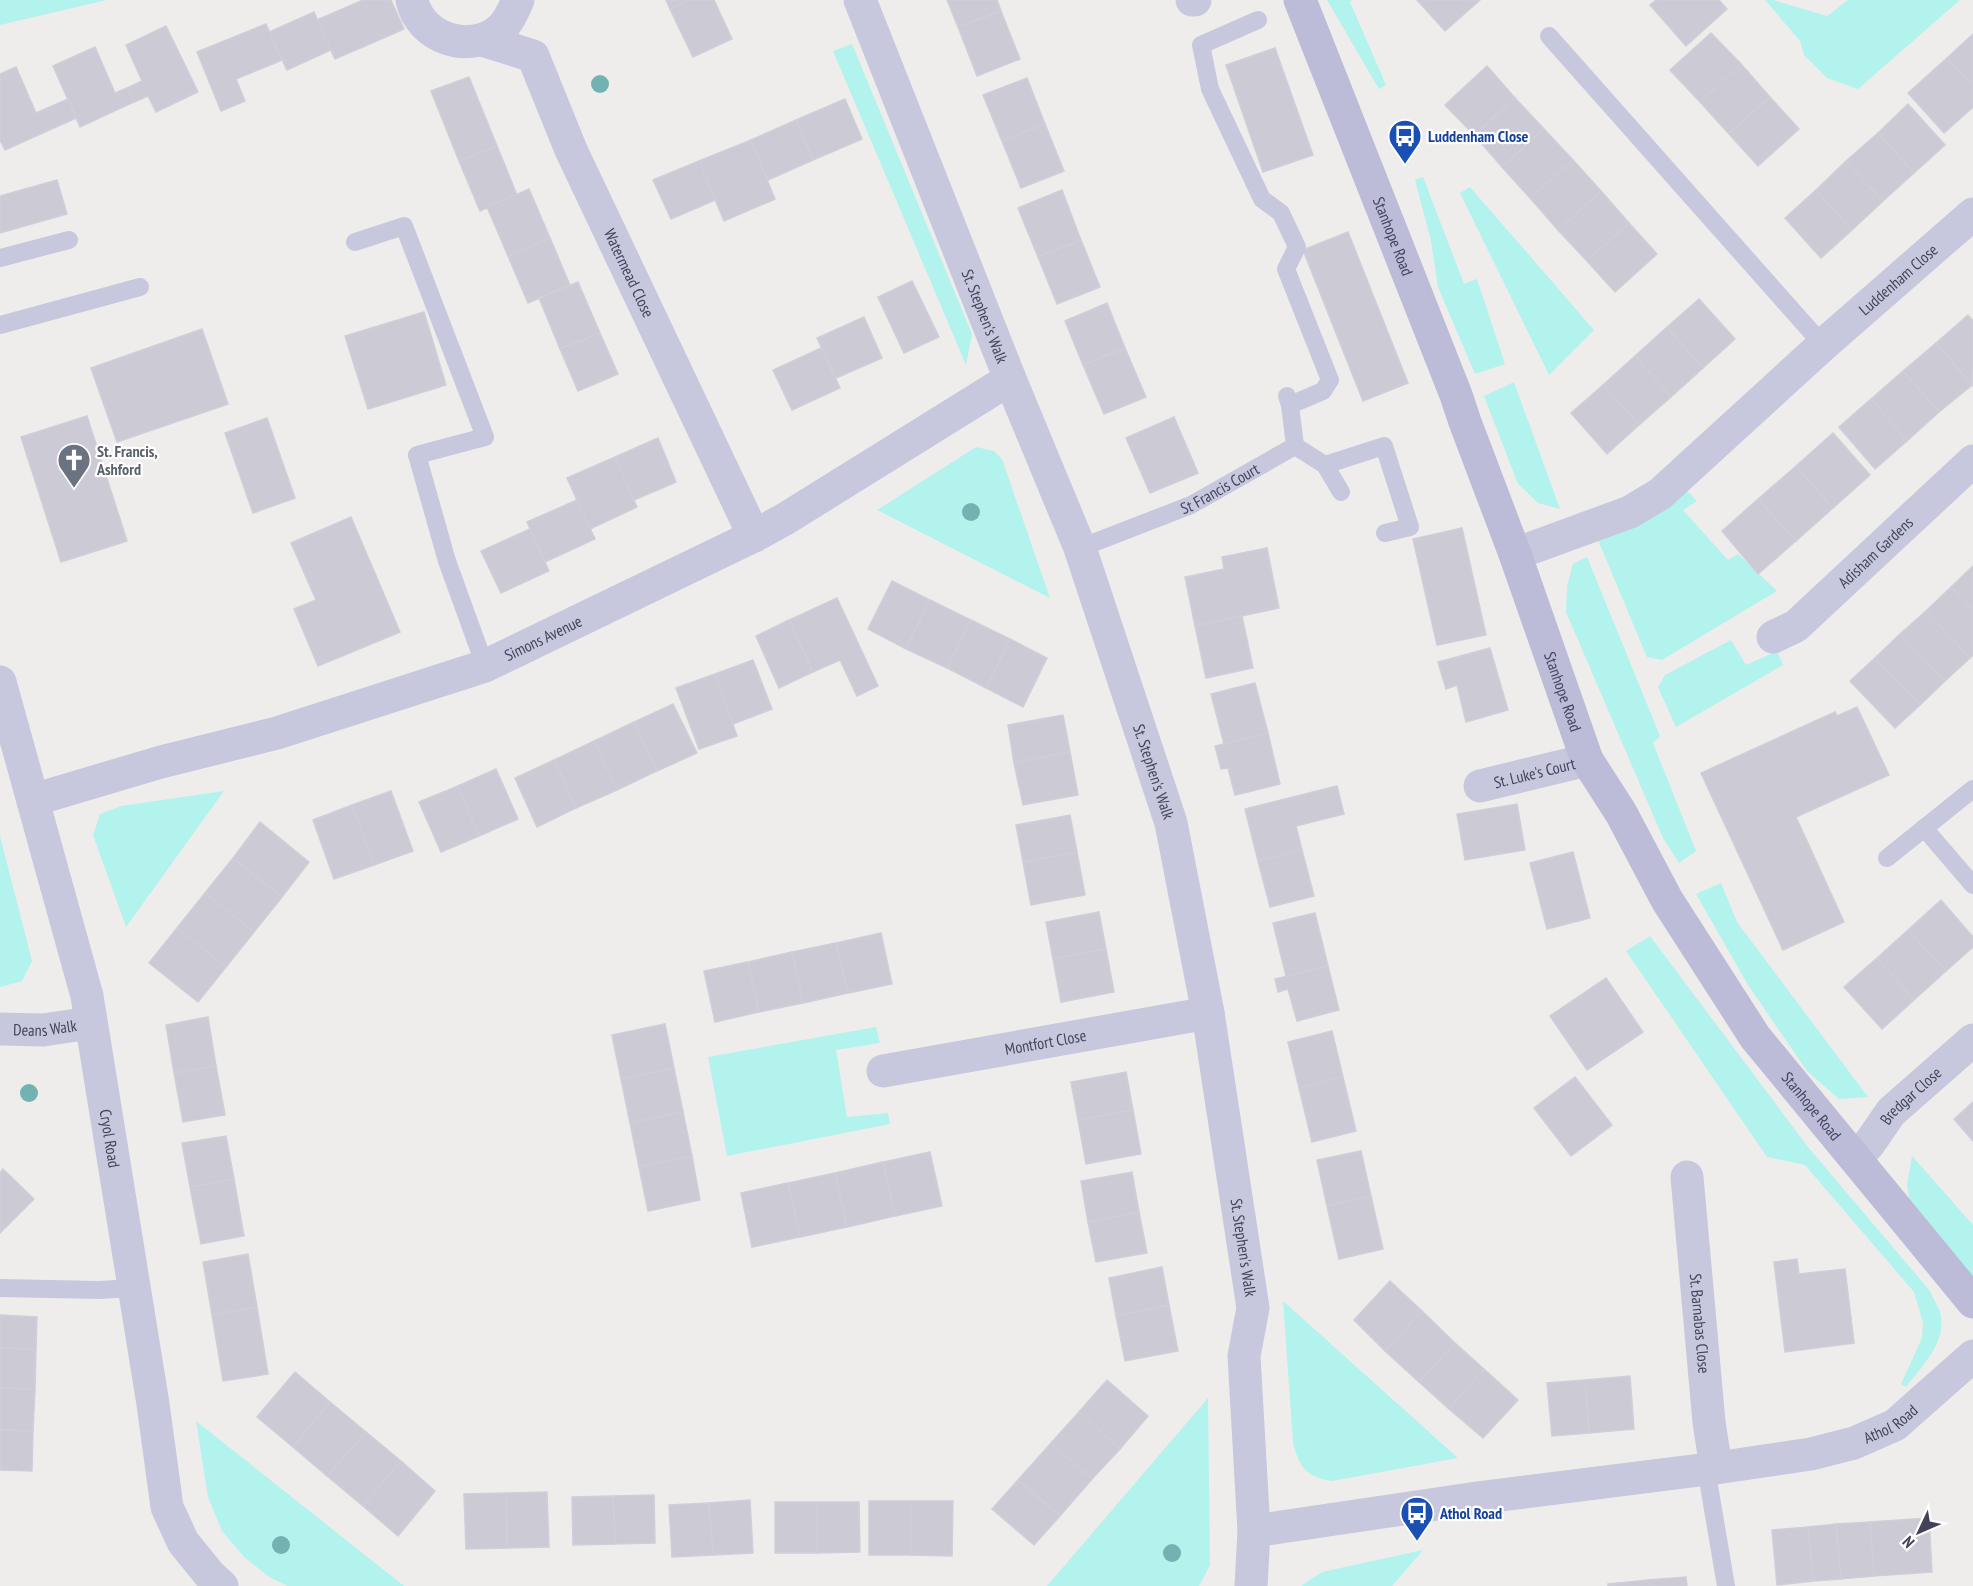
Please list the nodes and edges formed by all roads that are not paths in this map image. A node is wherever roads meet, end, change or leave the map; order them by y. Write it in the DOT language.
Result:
graph roads {
  1 [pos="412,0"];
  2 [pos="518,0"];
  3 [pos="860,0"];
  4 [pos="1300,0"];
  5 [pos="1258,20"];
  6 [pos="1549,36"];
  7 [pos="482,40"];
  8 [pos="1973,214"];
  9 [pos="69,240"];
  10 [pos="355,242"];
  11 [pos="0,258"];
  12 [pos="140,287"];
  13 [pos="0,325"];
  14 [pos="1823,345"];
  15 [pos="1010,379"];
  16 [pos="1295,446"];
  17 [pos="1973,461"];
  18 [pos="1325,465"];
  19 [pos="1341,492"];
  20 [pos="1384,533"];
  21 [pos="754,536"];
  22 [pos="1080,548"];
  23 [pos="1515,554"];
  24 [pos="1773,638"];
  25 [pos="485,666"];
  26 [pos="0,682"];
  27 [pos="1587,760"];
  28 [pos="1480,786"];
  29 [pos="1973,789"];
  30 [pos="33,800"];
  31 [pos="1924,828"];
  32 [pos="1887,858"];
  33 [pos="1973,885"];
  34 [pos="1208,1013"];
  35 [pos="90,1023"];
  36 [pos="0,1029"];
  37 [pos="1973,1040"];
  38 [pos="883,1071"];
  39 [pos="1855,1158"];
  40 [pos="1687,1177"];
  41 [pos="0,1287"];
  42 [pos="134,1288"];
  43 [pos="1973,1302"];
  44 [pos="1973,1356"];
  45 [pos="1711,1468"];
  46 [pos="1254,1532"];
  47 [pos="211,1582"];
  48 [pos="1251,1586"];
  49 [pos="1726,1586"];
  1 -- 7 [label="street"];
  2 -- 7 [label="street"];
  3 -- 15 [label="street, St. Stephen's Walk"];
  4 -- 23 [label="street, Stanhope Road"];
  5 -- 16 [label="lane"];
  6 -- 14 [label="lane"];
  7 -- 21 [label="street, Watermead Close"];
  8 -- 14 [label="street, Luddenham Close"];
  9 -- 11 [label="lane"];
  10 -- 25 [label="lane"];
  12 -- 13 [label="lane"];
  14 -- 23 [label="street, Luddenham Close"];
  15 -- 21 [label="street, Simons Avenue"];
  15 -- 22 [label="street, St. Stephen's Walk"];
  16 -- 18 [label="lane"];
  16 -- 22 [label="lane, St Francis Court"];
  17 -- 24 [label="street, Adisham Gardens"];
  18 -- 19 [label="lane"];
  18 -- 20 [label="lane"];
  21 -- 25 [label="street, Simons Avenue"];
  22 -- 34 [label="street, St. Stephen's Walk"];
  23 -- 27 [label="street, Stanhope Road"];
  25 -- 30 [label="street, Simons Avenue"];
  26 -- 30 [label="street, Cryol Road"];
  27 -- 28 [label="street, St. Luke's Court"];
  27 -- 39 [label="street, Stanhope Road"];
  29 -- 31 [label="lane"];
  30 -- 35 [label="street, Cryol Road"];
  31 -- 32 [label="lane"];
  31 -- 33 [label="lane"];
  34 -- 38 [label="street, Montfort Close"];
  34 -- 46 [label="street, St. Stephen's Walk"];
  35 -- 36 [label="street, Deans Walk"];
  35 -- 42 [label="street, Cryol Road"];
  37 -- 39 [label="street, Bredgar Close"];
  39 -- 43 [label="street, Stanhope Road"];
  40 -- 45 [label="street, St. Barnabas Close"];
  41 -- 42 [label="lane"];
  42 -- 47 [label="street, Cryol Road"];
  44 -- 45 [label="street, Athol Road"];
  45 -- 46 [label="street, Athol Road"];
  45 -- 49 [label="lane"];
  46 -- 48 [label="street, St. Stephen's Walk"];
}
